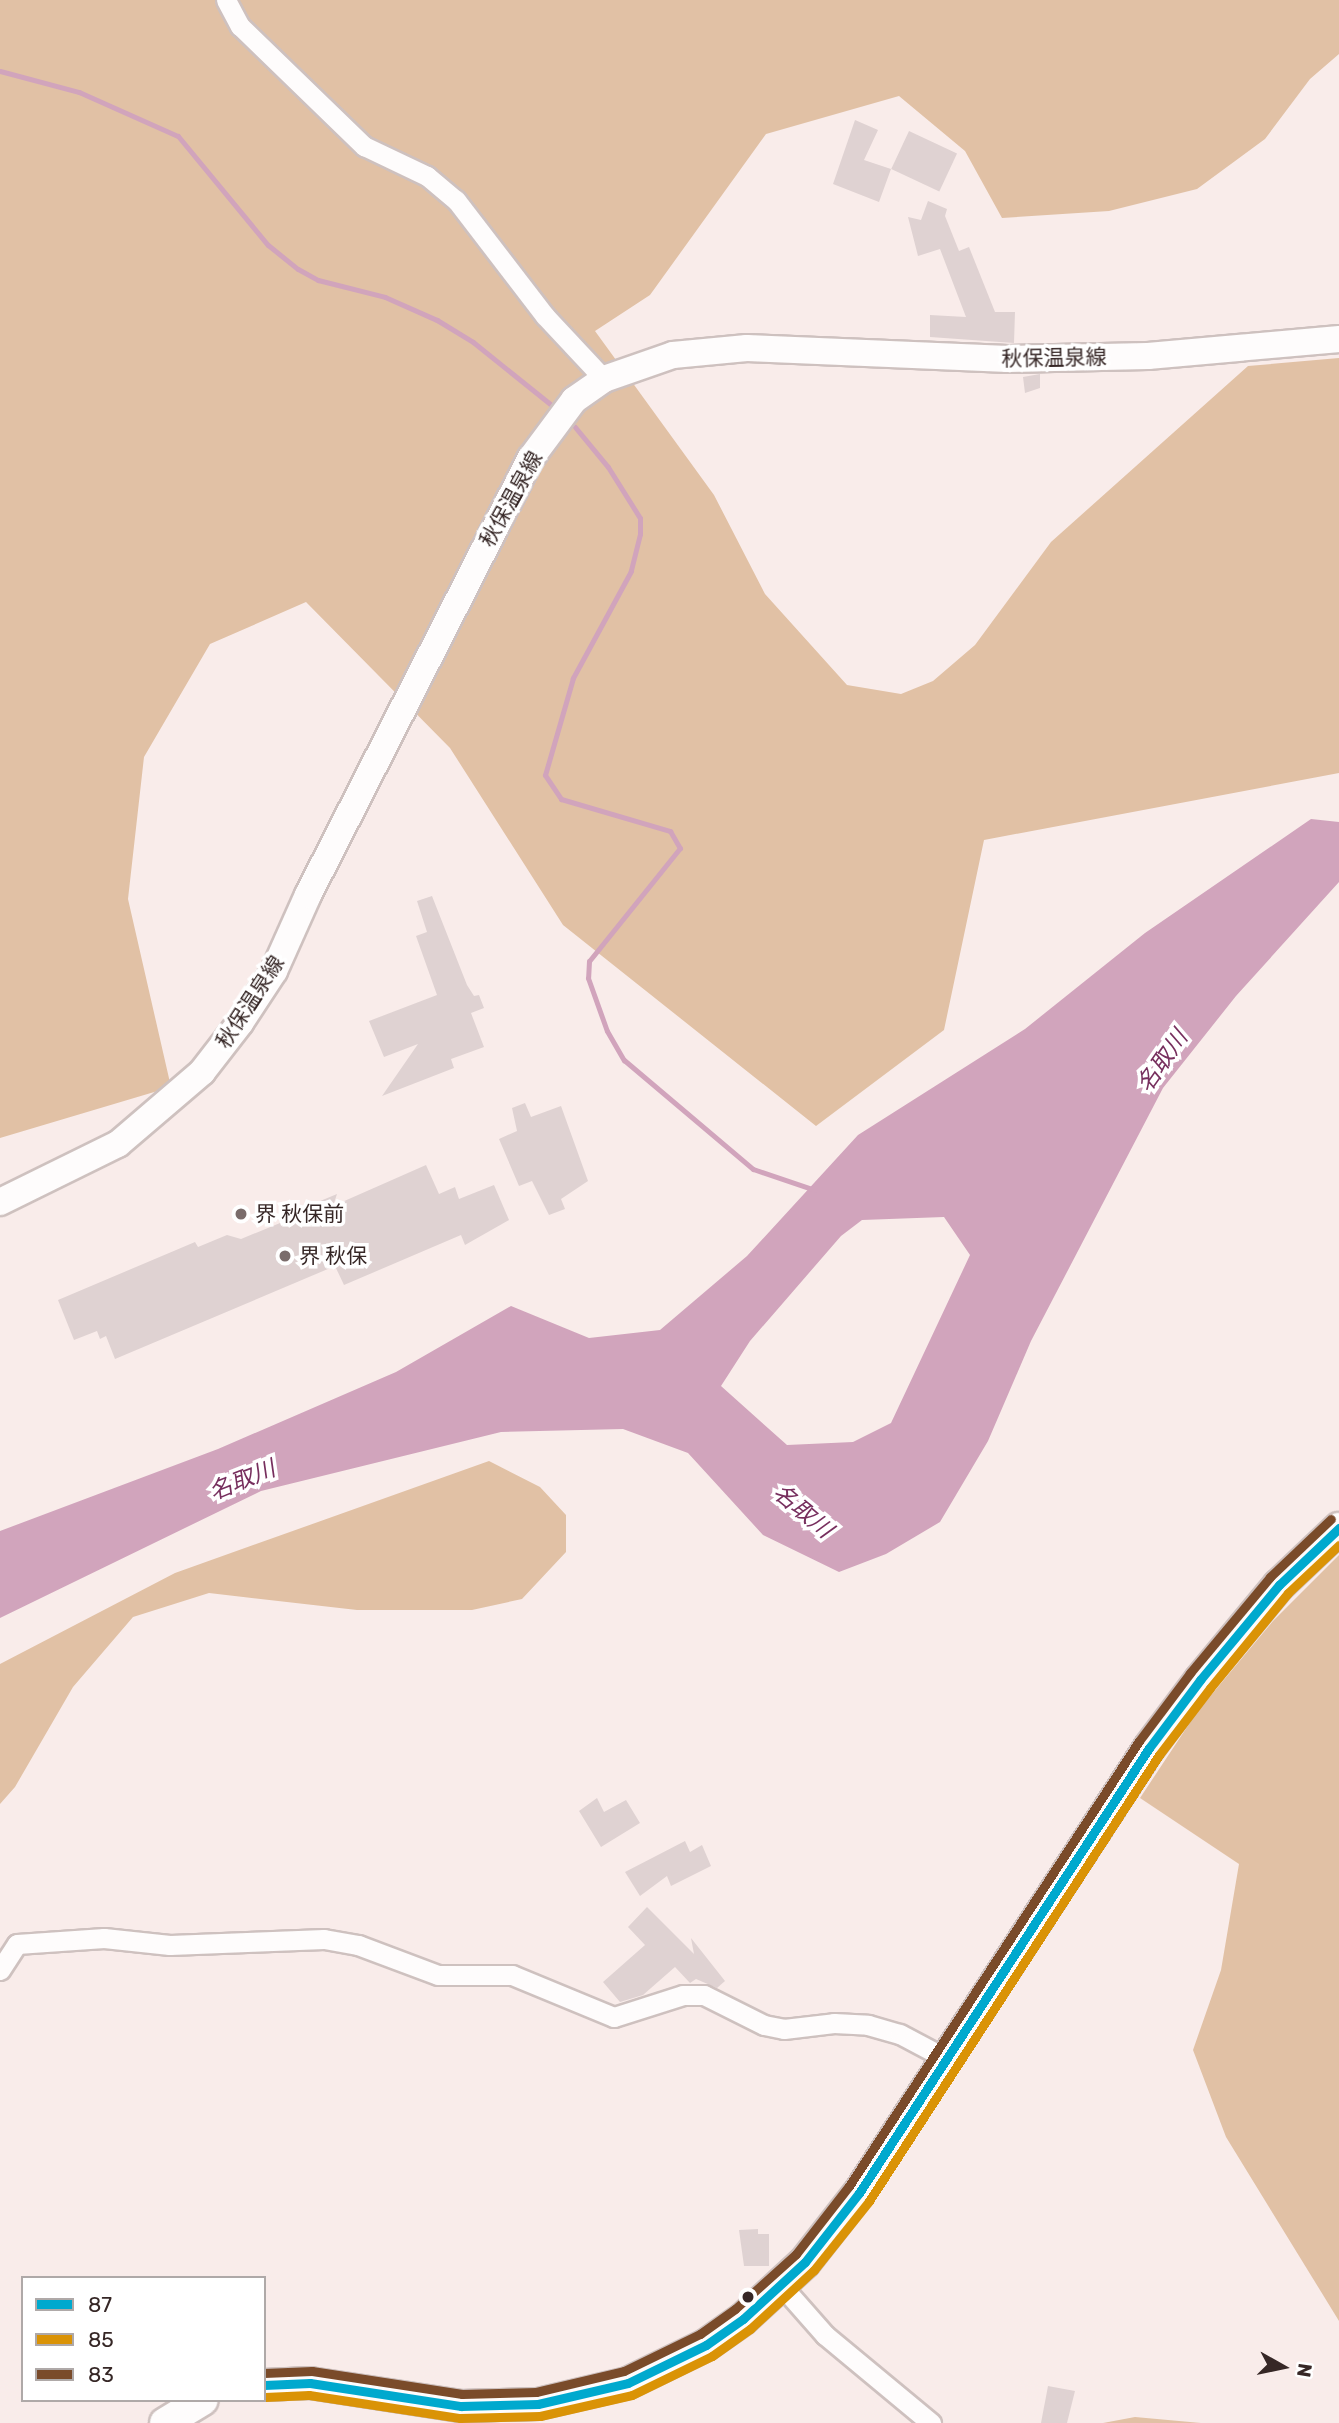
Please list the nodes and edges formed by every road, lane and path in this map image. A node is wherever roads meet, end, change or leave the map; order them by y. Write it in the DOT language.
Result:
graph roads {
  1 [pos="226,0"];
  2 [pos="1339,340"];
  3 [pos="604,379"];
  4 [pos="0,1202"];
  5 [pos="1339,1528"];
  6 [pos="0,1970"];
  7 [pos="947,2059"];
  8 [pos="781,2285"];
  9 [pos="266,2385"];
  10 [pos="200,2402"];
  11 [pos="165,2423"];
  12 [pos="931,2423"];
  1 -- 3 [label="street"];
  2 -- 3 [label="main road, 秋保温泉線"];
  3 -- 4 [label="main road, 秋保温泉線"];
  5 -- 7 [label="main road"];
  6 -- 7 [label="street"];
  7 -- 8 [label="main road"];
  8 -- 9 [label="main road"];
  8 -- 12 [label="street"];
  10 -- 11 [label="main road"];
}
